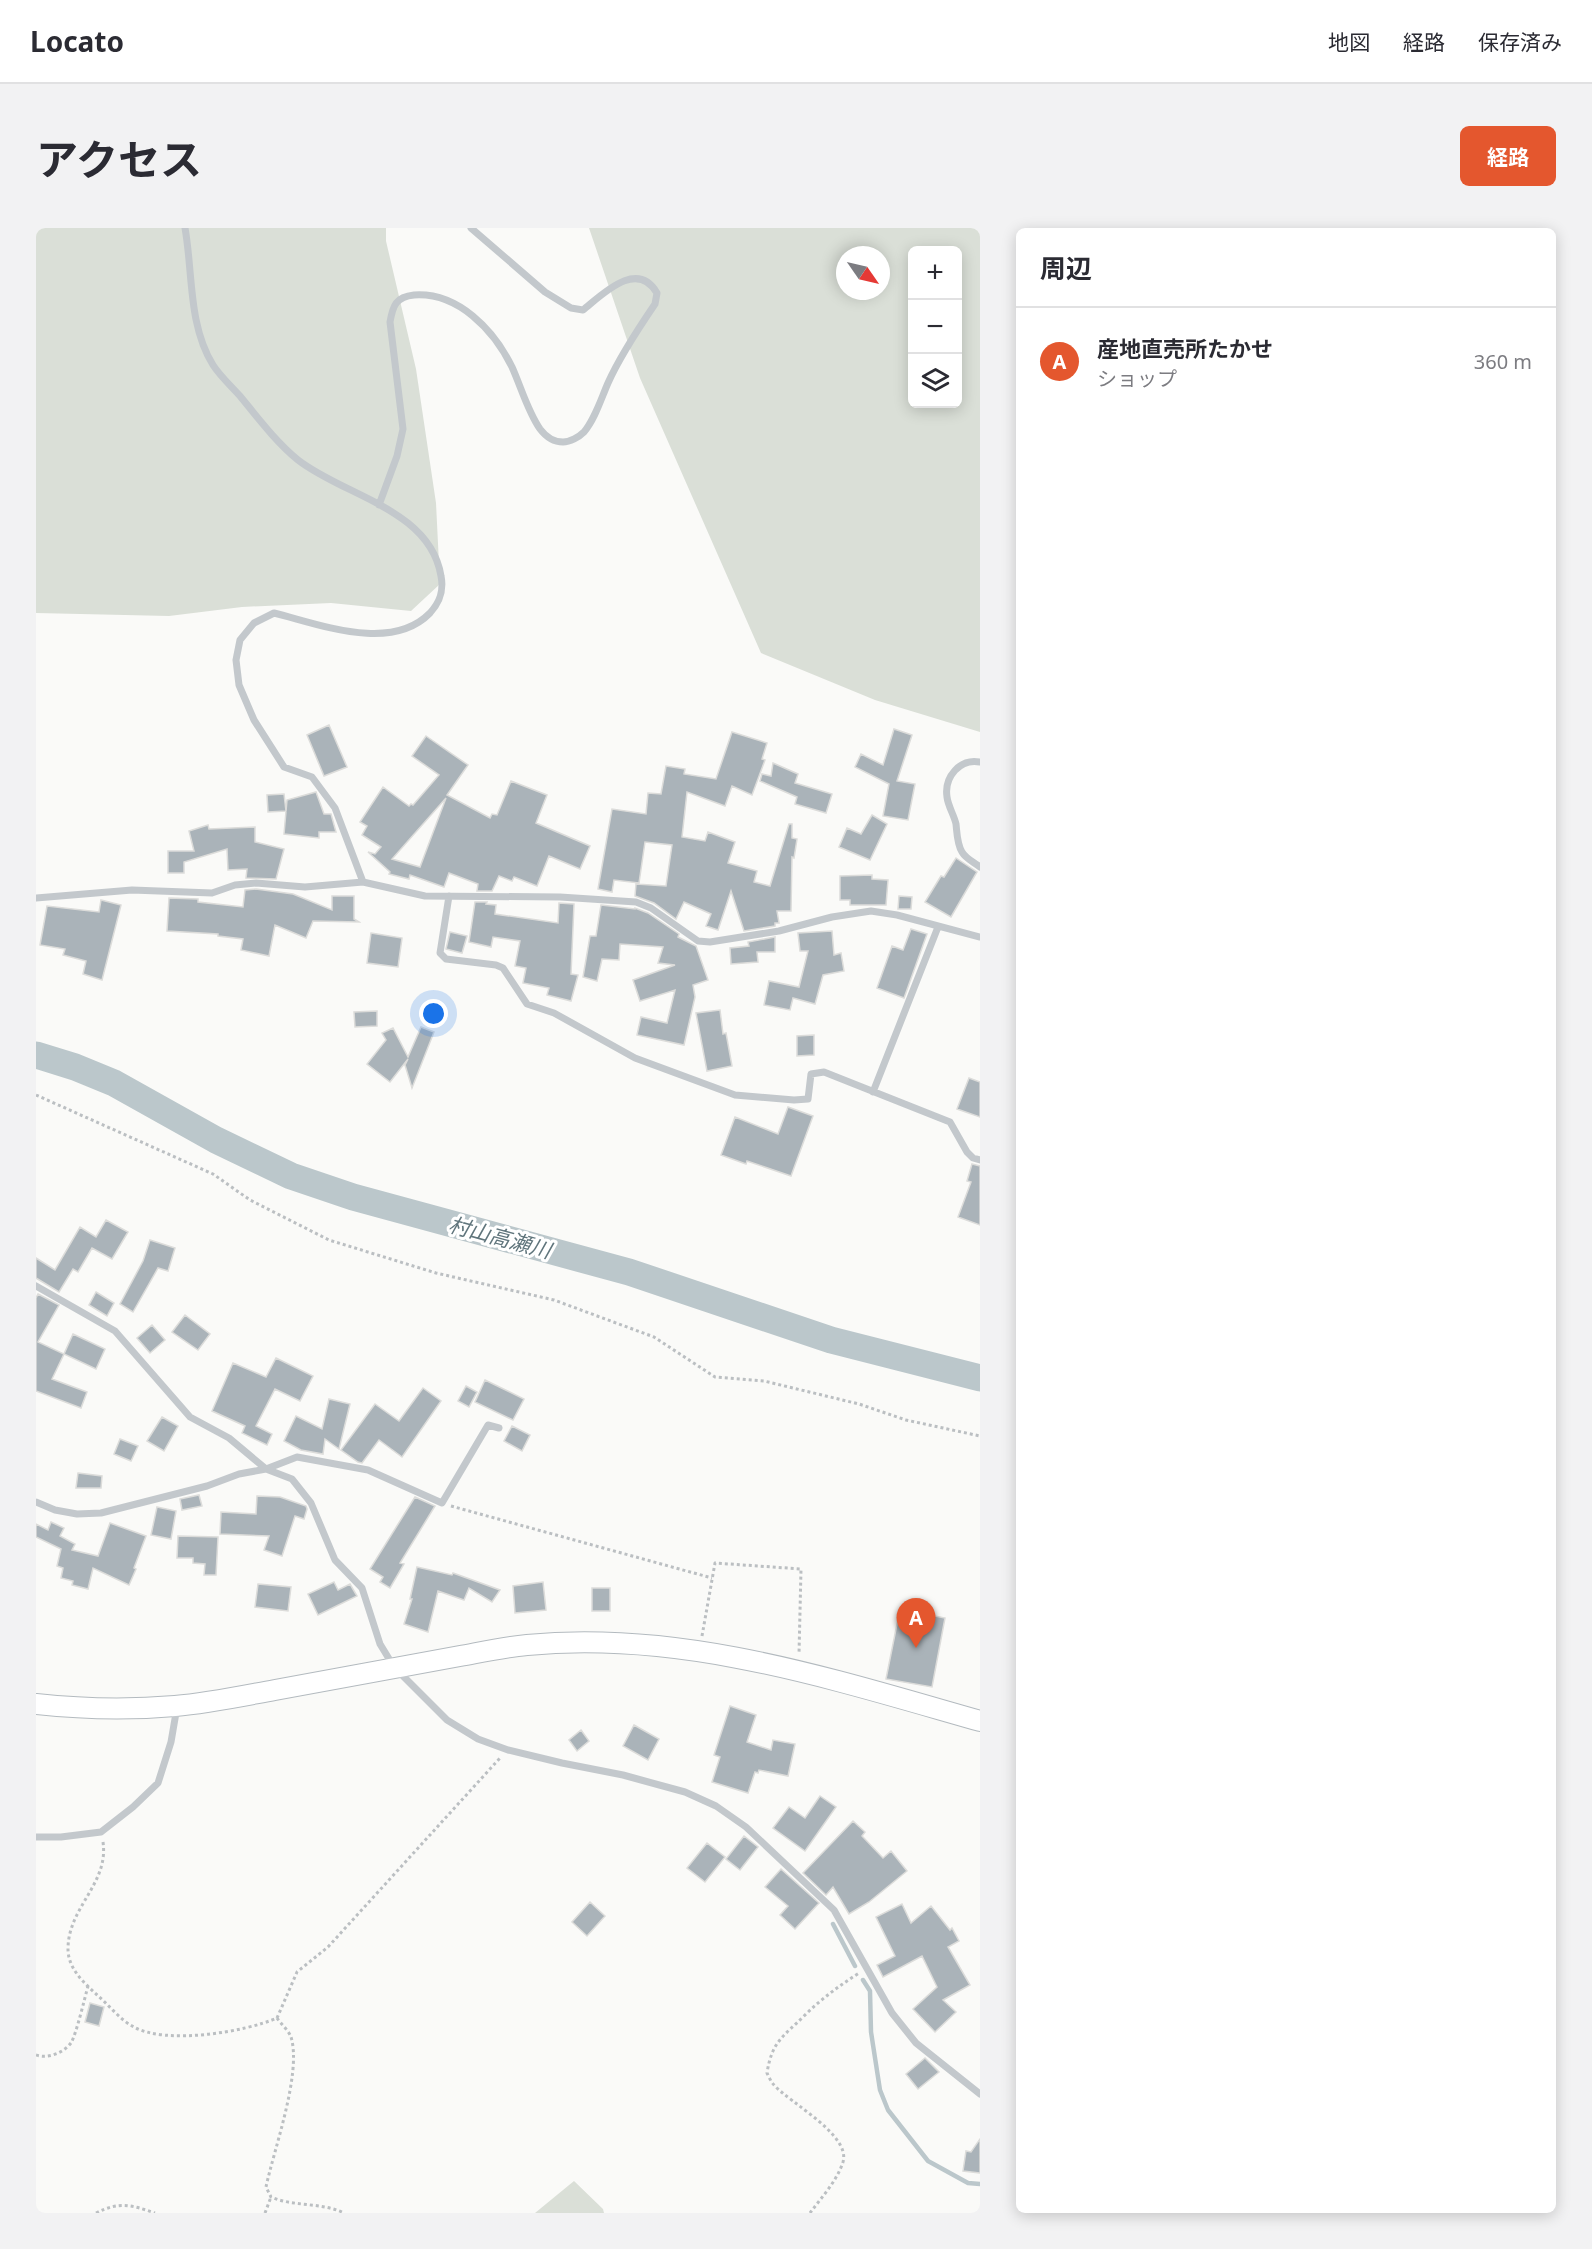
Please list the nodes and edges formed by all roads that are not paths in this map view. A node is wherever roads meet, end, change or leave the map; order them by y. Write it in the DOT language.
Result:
graph roads {
  1 [pos="185,228"];
  2 [pos="471,228"];
  3 [pos="379,505"];
  4 [pos="980,762"];
  5 [pos="980,867"];
  6 [pos="363,882"];
  7 [pos="449,896"];
  8 [pos="36,897"];
  9 [pos="938,927"];
  10 [pos="980,937"];
  11 [pos="873,1092"];
  12 [pos="980,1160"];
  13 [pos="36,1286"];
  14 [pos="499,1428"];
  15 [pos="266,1469"];
  16 [pos="36,1502"];
  17 [pos="394,1667"];
  18 [pos="36,1704"];
  19 [pos="177,1706"];
  20 [pos="980,1721"];
  21 [pos="36,1837"];
  22 [pos="980,2094"];
  1 -- 3 [label="lane"];
  2 -- 3 [label="lane"];
  3 -- 6 [label="lane"];
  4 -- 5 [label="lane"];
  6 -- 7 [label="lane"];
  6 -- 8 [label="lane"];
  7 -- 9 [label="lane"];
  7 -- 11 [label="lane"];
  9 -- 10 [label="lane"];
  9 -- 11 [label="lane"];
  11 -- 12 [label="lane"];
  13 -- 15 [label="lane"];
  14 -- 15 [label="lane"];
  15 -- 16 [label="lane"];
  15 -- 17 [label="lane"];
  17 -- 19 [label="street"];
  17 -- 20 [label="street"];
  17 -- 22 [label="lane"];
  18 -- 19 [label="street"];
  19 -- 21 [label="lane"];
}
